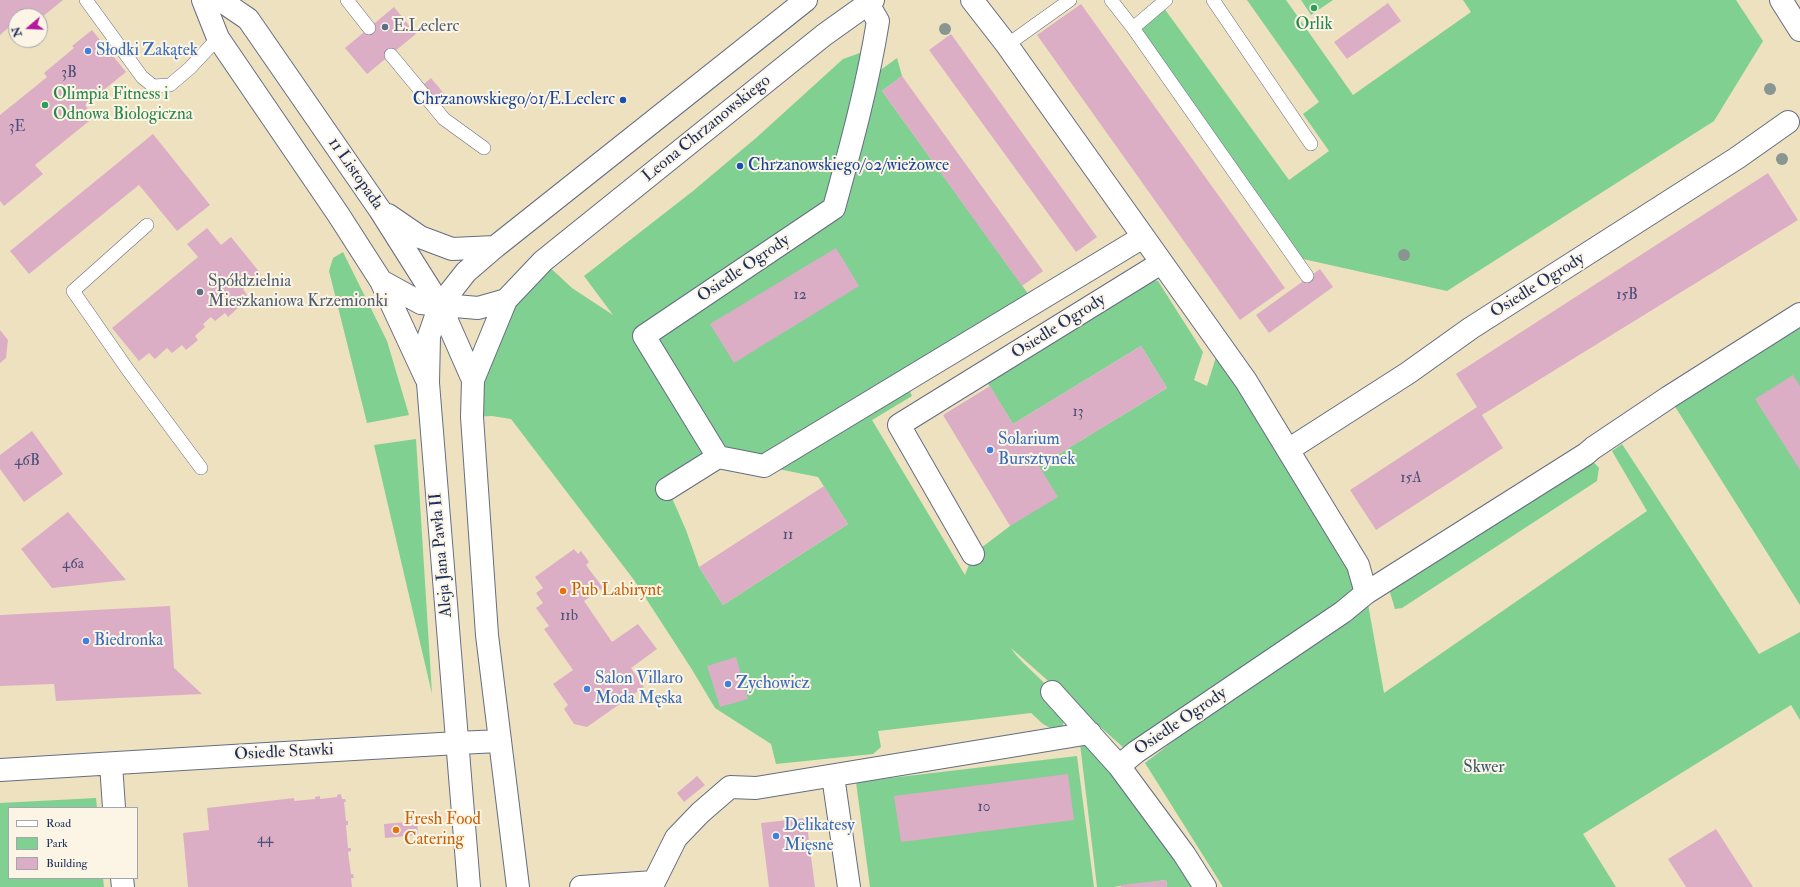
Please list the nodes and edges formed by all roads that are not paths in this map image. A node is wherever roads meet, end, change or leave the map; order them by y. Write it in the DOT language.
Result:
graph roads {
  1 [pos="86,0"];
  2 [pos="203,0"];
  3 [pos="220,0"];
  4 [pos="347,0"];
  5 [pos="806,0"];
  6 [pos="972,0"];
  7 [pos="1070,0"];
  8 [pos="1111,0"];
  9 [pos="1166,0"];
  10 [pos="1213,0"];
  11 [pos="1781,0"];
  12 [pos="871,2"];
  13 [pos="369,28"];
  14 [pos="1133,28"];
  15 [pos="1800,30"];
  16 [pos="218,38"];
  17 [pos="1007,45"];
  18 [pos="391,55"];
  19 [pos="1788,122"];
  20 [pos="1311,144"];
  21 [pos="484,148"];
  22 [pos="380,210"];
  23 [pos="147,225"];
  24 [pos="1143,237"];
  25 [pos="495,246"];
  26 [pos="1161,263"];
  27 [pos="1308,276"];
  28 [pos="381,282"];
  29 [pos="506,300"];
  30 [pos="440,305"];
  31 [pos="1800,314"];
  32 [pos="473,380"];
  33 [pos="428,383"];
  34 [pos="1288,450"];
  35 [pos="718,457"];
  36 [pos="201,468"];
  37 [pos="667,489"];
  38 [pos="973,554"];
  39 [pos="1366,593"];
  40 [pos="1052,692"];
  41 [pos="1090,733"];
  42 [pos="500,741"];
  43 [pos="458,744"];
  44 [pos="111,764"];
  45 [pos="1119,766"];
  46 [pos="0,770"];
  47 [pos="833,776"];
  48 [pos="114,807"];
  49 [pos="660,884"];
  50 [pos="595,886"];
  51 [pos="469,887"];
  52 [pos="518,887"];
  53 [pos="849,887"];
  54 [pos="1205,887"];
  1 -- 16 [label="lane"];
  2 -- 16 [label="street"];
  3 -- 22 [label="street, 11 Listopada"];
  4 -- 13 [label="lane"];
  5 -- 25 [label="street"];
  6 -- 17 [label="street"];
  7 -- 17 [label="lane"];
  8 -- 14 [label="lane"];
  9 -- 14 [label="lane"];
  10 -- 20 [label="lane"];
  11 -- 15 [label="street"];
  12 -- 29 [label="street, Leona Chrzanowskiego"];
  12 -- 35 [label="street, Osiedle Ogrody"];
  14 -- 27 [label="lane"];
  16 -- 28 [label="street"];
  17 -- 24 [label="street"];
  18 -- 21 [label="lane"];
  19 -- 34 [label="street, Osiedle Ogrody"];
  22 -- 25 [label="street"];
  22 -- 30 [label="street, 11 Listopada"];
  23 -- 36 [label="lane"];
  24 -- 26 [label="street"];
  24 -- 35 [label="street"];
  25 -- 30 [label="street"];
  26 -- 34 [label="street"];
  26 -- 38 [label="street, Osiedle Ogrody"];
  28 -- 30 [label="street"];
  28 -- 33 [label="street"];
  29 -- 30 [label="street"];
  29 -- 32 [label="street"];
  30 -- 32 [label="street"];
  30 -- 33 [label="street, Aleja Jana Pawła II"];
  31 -- 39 [label="street, Osiedle Ogrody"];
  32 -- 42 [label="street"];
  33 -- 43 [label="street, Aleja Jana Pawła II"];
  34 -- 39 [label="street"];
  35 -- 37 [label="street"];
  39 -- 45 [label="street, Osiedle Ogrody"];
  40 -- 41 [label="street"];
  41 -- 45 [label="street"];
  41 -- 47 [label="street"];
  42 -- 43 [label="street, Osiedle Stawki"];
  42 -- 52 [label="street"];
  43 -- 44 [label="street, Osiedle Stawki"];
  43 -- 51 [label="street, Aleja Jana Pawła II"];
  44 -- 46 [label="street, Osiedle Stawki"];
  44 -- 48 [label="street"];
  45 -- 54 [label="street, Osiedle Ogrody"];
  47 -- 49 [label="street"];
  47 -- 53 [label="street"];
  49 -- 50 [label="street"];
}
